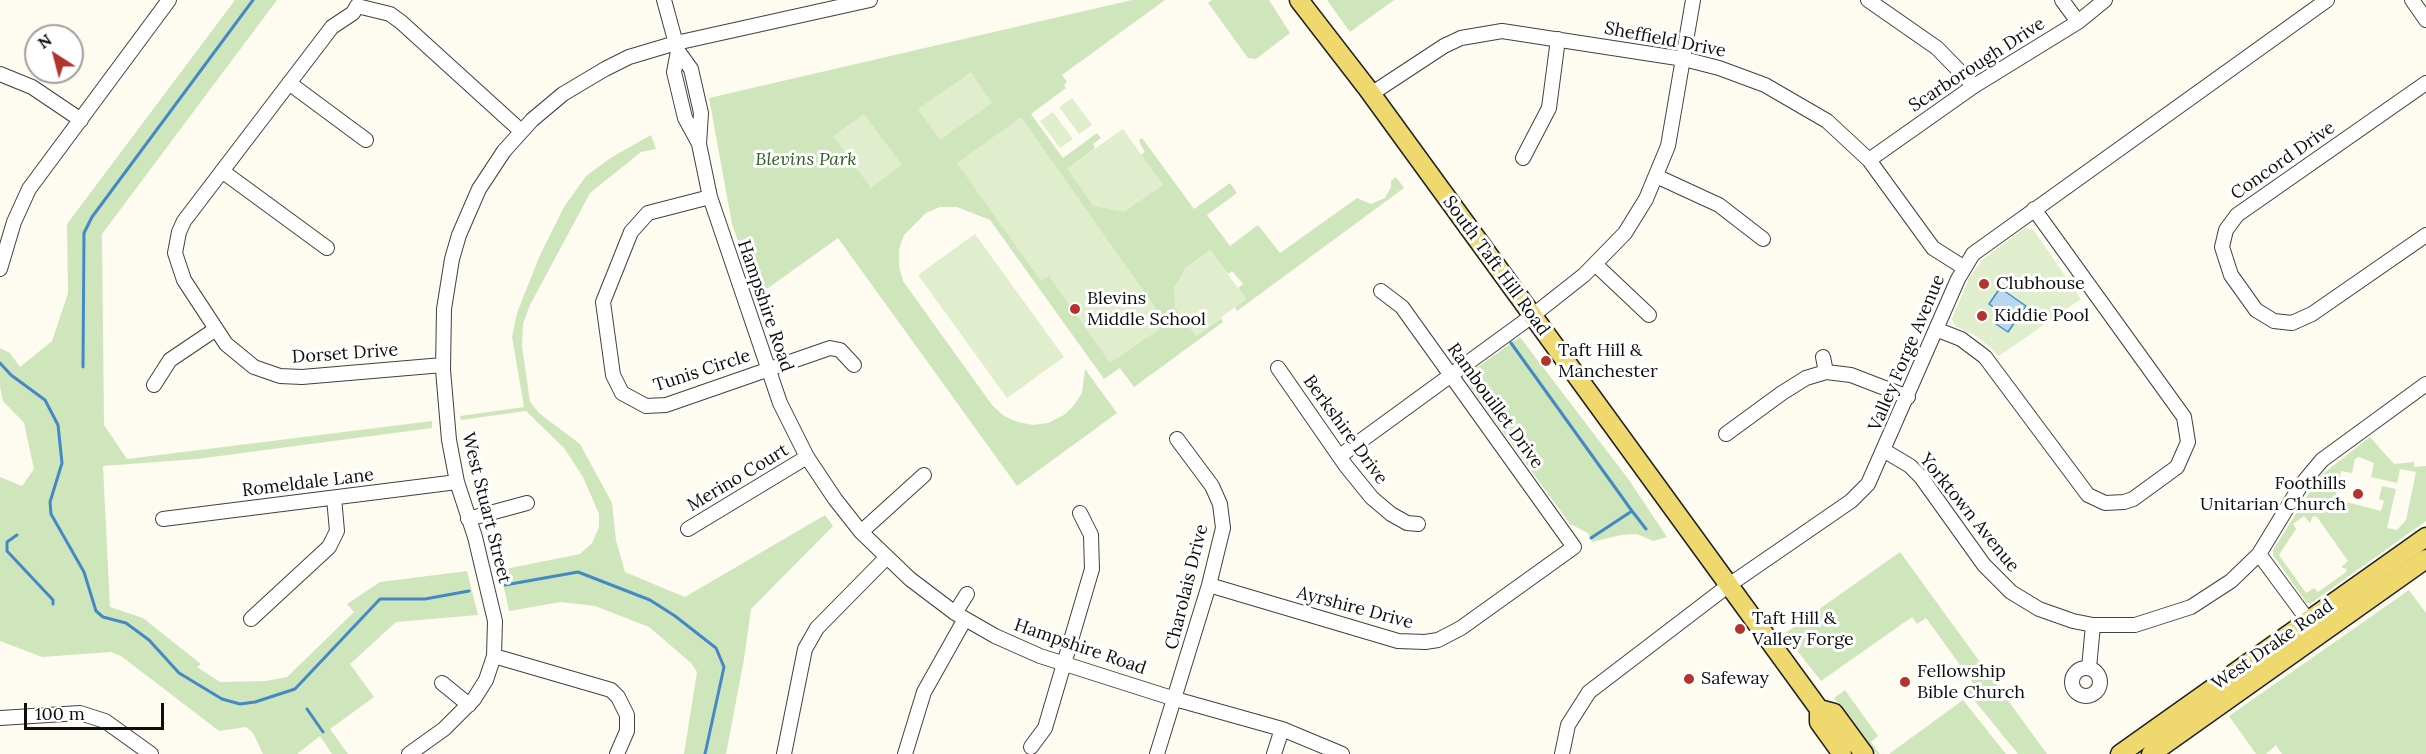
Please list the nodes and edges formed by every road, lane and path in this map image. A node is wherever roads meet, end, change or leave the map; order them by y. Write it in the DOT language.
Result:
graph roads {
  1 [pos="169,0"];
  2 [pos="664,0"];
  3 [pos="870,0"];
  4 [pos="1299,0"];
  5 [pos="1693,0"];
  6 [pos="1868,0"];
  7 [pos="2062,0"];
  8 [pos="2105,0"];
  9 [pos="2327,0"];
  10 [pos="2412,0"];
  11 [pos="2426,20"];
  12 [pos="2078,22"];
  13 [pos="1558,39"];
  14 [pos="677,47"];
  15 [pos="1683,59"];
  16 [pos="0,74"];
  17 [pos="289,83"];
  18 [pos="2426,83"];
  19 [pos="1974,86"];
  20 [pos="1371,94"];
  21 [pos="81,120"];
  22 [pos="521,131"];
  23 [pos="366,140"];
  24 [pos="1523,158"];
  25 [pos="1869,160"];
  26 [pos="222,171"];
  27 [pos="1656,176"];
  28 [pos="710,197"];
  29 [pos="2034,209"];
  30 [pos="2426,235"];
  31 [pos="1764,239"];
  32 [pos="327,248"];
  33 [pos="1595,264"];
  34 [pos="1963,267"];
  35 [pos="0,269"];
  36 [pos="1381,291"];
  37 [pos="1649,315"];
  38 [pos="1532,316"];
  39 [pos="216,329"];
  40 [pos="1938,330"];
  41 [pos="1822,357"];
  42 [pos="443,365"];
  43 [pos="854,365"];
  44 [pos="1278,368"];
  45 [pos="768,369"];
  46 [pos="1826,372"];
  47 [pos="1452,375"];
  48 [pos="2426,384"];
  49 [pos="154,385"];
  50 [pos="1908,397"];
  51 [pos="1725,434"];
  52 [pos="1177,439"];
  53 [pos="1885,450"];
  54 [pos="1340,456"];
  55 [pos="807,457"];
  56 [pos="924,475"];
  57 [pos="457,482"];
  58 [pos="334,498"];
  59 [pos="527,503"];
  60 [pos="1080,513"];
  61 [pos="163,519"];
  62 [pos="468,519"];
  63 [pos="1418,524"];
  64 [pos="688,529"];
  65 [pos="861,532"];
  66 [pos="2426,537"];
  67 [pos="1574,547"];
  68 [pos="2259,554"];
  69 [pos="886,558"];
  70 [pos="2426,559"];
  71 [pos="1209,585"];
  72 [pos="1729,585"];
  73 [pos="966,594"];
  74 [pos="960,616"];
  75 [pos="251,620"];
  76 [pos="2093,625"];
  77 [pos="2313,627"];
  78 [pos="494,656"];
  79 [pos="1064,663"];
  80 [pos="2089,668"];
  81 [pos="442,683"];
  82 [pos="1175,699"];
  83 [pos="469,705"];
  84 [pos="1819,709"];
  85 [pos="0,718"];
  86 [pos="1282,729"];
  87 [pos="1031,747"];
  88 [pos="147,753"];
  89 [pos="409,754"];
  90 [pos="617,754"];
  91 [pos="784,754"];
  92 [pos="905,754"];
  93 [pos="1158,754"];
  94 [pos="1274,754"];
  95 [pos="1342,754"];
  96 [pos="1562,754"];
  97 [pos="1842,754"];
  98 [pos="1864,754"];
  99 [pos="2120,754"];
  100 [pos="2151,754"];
  1 -- 21 [label="street"];
  2 -- 14 [label="street, Hampshire Road"];
  3 -- 14 [label="street, West Stuart Street"];
  4 -- 20 [label="main road, South Taft Hill Road"];
  5 -- 15 [label="street"];
  6 -- 19 [label="street"];
  7 -- 12 [label="street"];
  8 -- 12 [label="street, Scarborough Drive"];
  9 -- 29 [label="street, Valley Forge Avenue"];
  10 -- 11 [label="street"];
  12 -- 19 [label="street, Scarborough Drive"];
  13 -- 15 [label="street, Sheffield Drive"];
  13 -- 20 [label="street, Sheffield Drive"];
  13 -- 24 [label="street"];
  14 -- 22 [label="street, West Stuart Street"];
  14 -- 28 [label="street, Hampshire Road"];
  15 -- 25 [label="street, Sheffield Drive"];
  15 -- 27 [label="street"];
  16 -- 21 [label="street"];
  17 -- 22 [label="street, Dorset Drive"];
  17 -- 23 [label="street"];
  17 -- 26 [label="street, Dorset Drive"];
  18 -- 30 [label="street, Concord Drive"];
  19 -- 25 [label="street, Scarborough Drive"];
  20 -- 38 [label="main road, South Taft Hill Road"];
  21 -- 35 [label="street"];
  22 -- 42 [label="street, West Stuart Street"];
  25 -- 34 [label="street, Sheffield Drive"];
  26 -- 32 [label="street"];
  26 -- 39 [label="street, Dorset Drive"];
  27 -- 31 [label="street"];
  27 -- 33 [label="street"];
  28 -- 45 [label="street, Hampshire Road"];
  28 -- 45 [label="street, Tunis Circle"];
  29 -- 34 [label="street, Valley Forge Avenue"];
  29 -- 40 [label="street"];
  33 -- 37 [label="street"];
  33 -- 38 [label="street"];
  34 -- 40 [label="street, Valley Forge Avenue"];
  36 -- 47 [label="street, Rambouillet Drive"];
  38 -- 47 [label="street"];
  38 -- 72 [label="main road, South Taft Hill Road"];
  39 -- 42 [label="street, Dorset Drive"];
  39 -- 49 [label="street"];
  40 -- 50 [label="street, Valley Forge Avenue"];
  41 -- 46 [label="street"];
  42 -- 57 [label="street, West Stuart Street"];
  43 -- 45 [label="street, Tunis Circle"];
  44 -- 54 [label="street, Berkshire Drive"];
  45 -- 55 [label="street, Hampshire Road"];
  46 -- 50 [label="street"];
  46 -- 51 [label="street"];
  47 -- 54 [label="street"];
  47 -- 67 [label="street, Rambouillet Drive"];
  48 -- 68 [label="street, Yorktown Avenue"];
  50 -- 53 [label="street, Valley Forge Avenue"];
  52 -- 71 [label="street, Charolais Drive"];
  53 -- 72 [label="street, Valley Forge Avenue"];
  53 -- 76 [label="street, Yorktown Avenue"];
  54 -- 63 [label="street, Berkshire Drive"];
  55 -- 64 [label="street, Merino Court"];
  55 -- 65 [label="street, Hampshire Road"];
  56 -- 65 [label="street"];
  57 -- 58 [label="street, Romeldale Lane"];
  57 -- 62 [label="street, West Stuart Street"];
  58 -- 61 [label="street, Romeldale Lane"];
  58 -- 75 [label="street"];
  59 -- 62 [label="street"];
  60 -- 79 [label="street"];
  62 -- 78 [label="street, West Stuart Street"];
  65 -- 69 [label="street, Hampshire Road"];
  66 -- 77 [label="main road, West Drake Road"];
  67 -- 71 [label="street, Ayrshire Drive"];
  68 -- 76 [label="street, Yorktown Avenue"];
  68 -- 77 [label="street"];
  69 -- 74 [label="street, Hampshire Road"];
  69 -- 91 [label="street"];
  70 -- 77 [label="main road, West Drake Road"];
  71 -- 82 [label="street, Charolais Drive"];
  72 -- 84 [label="main road, South Taft Hill Road"];
  72 -- 96 [label="street, Valley Forge Avenue"];
  73 -- 74 [label="street"];
  74 -- 79 [label="street, Hampshire Road"];
  74 -- 92 [label="street"];
  76 -- 80 [label="street"];
  77 -- 99 [label="main road, West Drake Road"];
  77 -- 100 [label="main road, West Drake Road"];
  78 -- 83 [label="street, West Stuart Street"];
  78 -- 90 [label="street"];
  79 -- 82 [label="street, Hampshire Road"];
  79 -- 87 [label="street"];
  81 -- 83 [label="street"];
  82 -- 86 [label="street, Hampshire Road"];
  82 -- 93 [label="street, Charolais Drive"];
  83 -- 89 [label="street, West Stuart Street"];
  84 -- 97 [label="main road, South Taft Hill Road"];
  84 -- 98 [label="main road, South Taft Hill Road"];
  85 -- 88 [label="street"];
  86 -- 94 [label="street"];
  86 -- 95 [label="street, Hampshire Road"];
}
